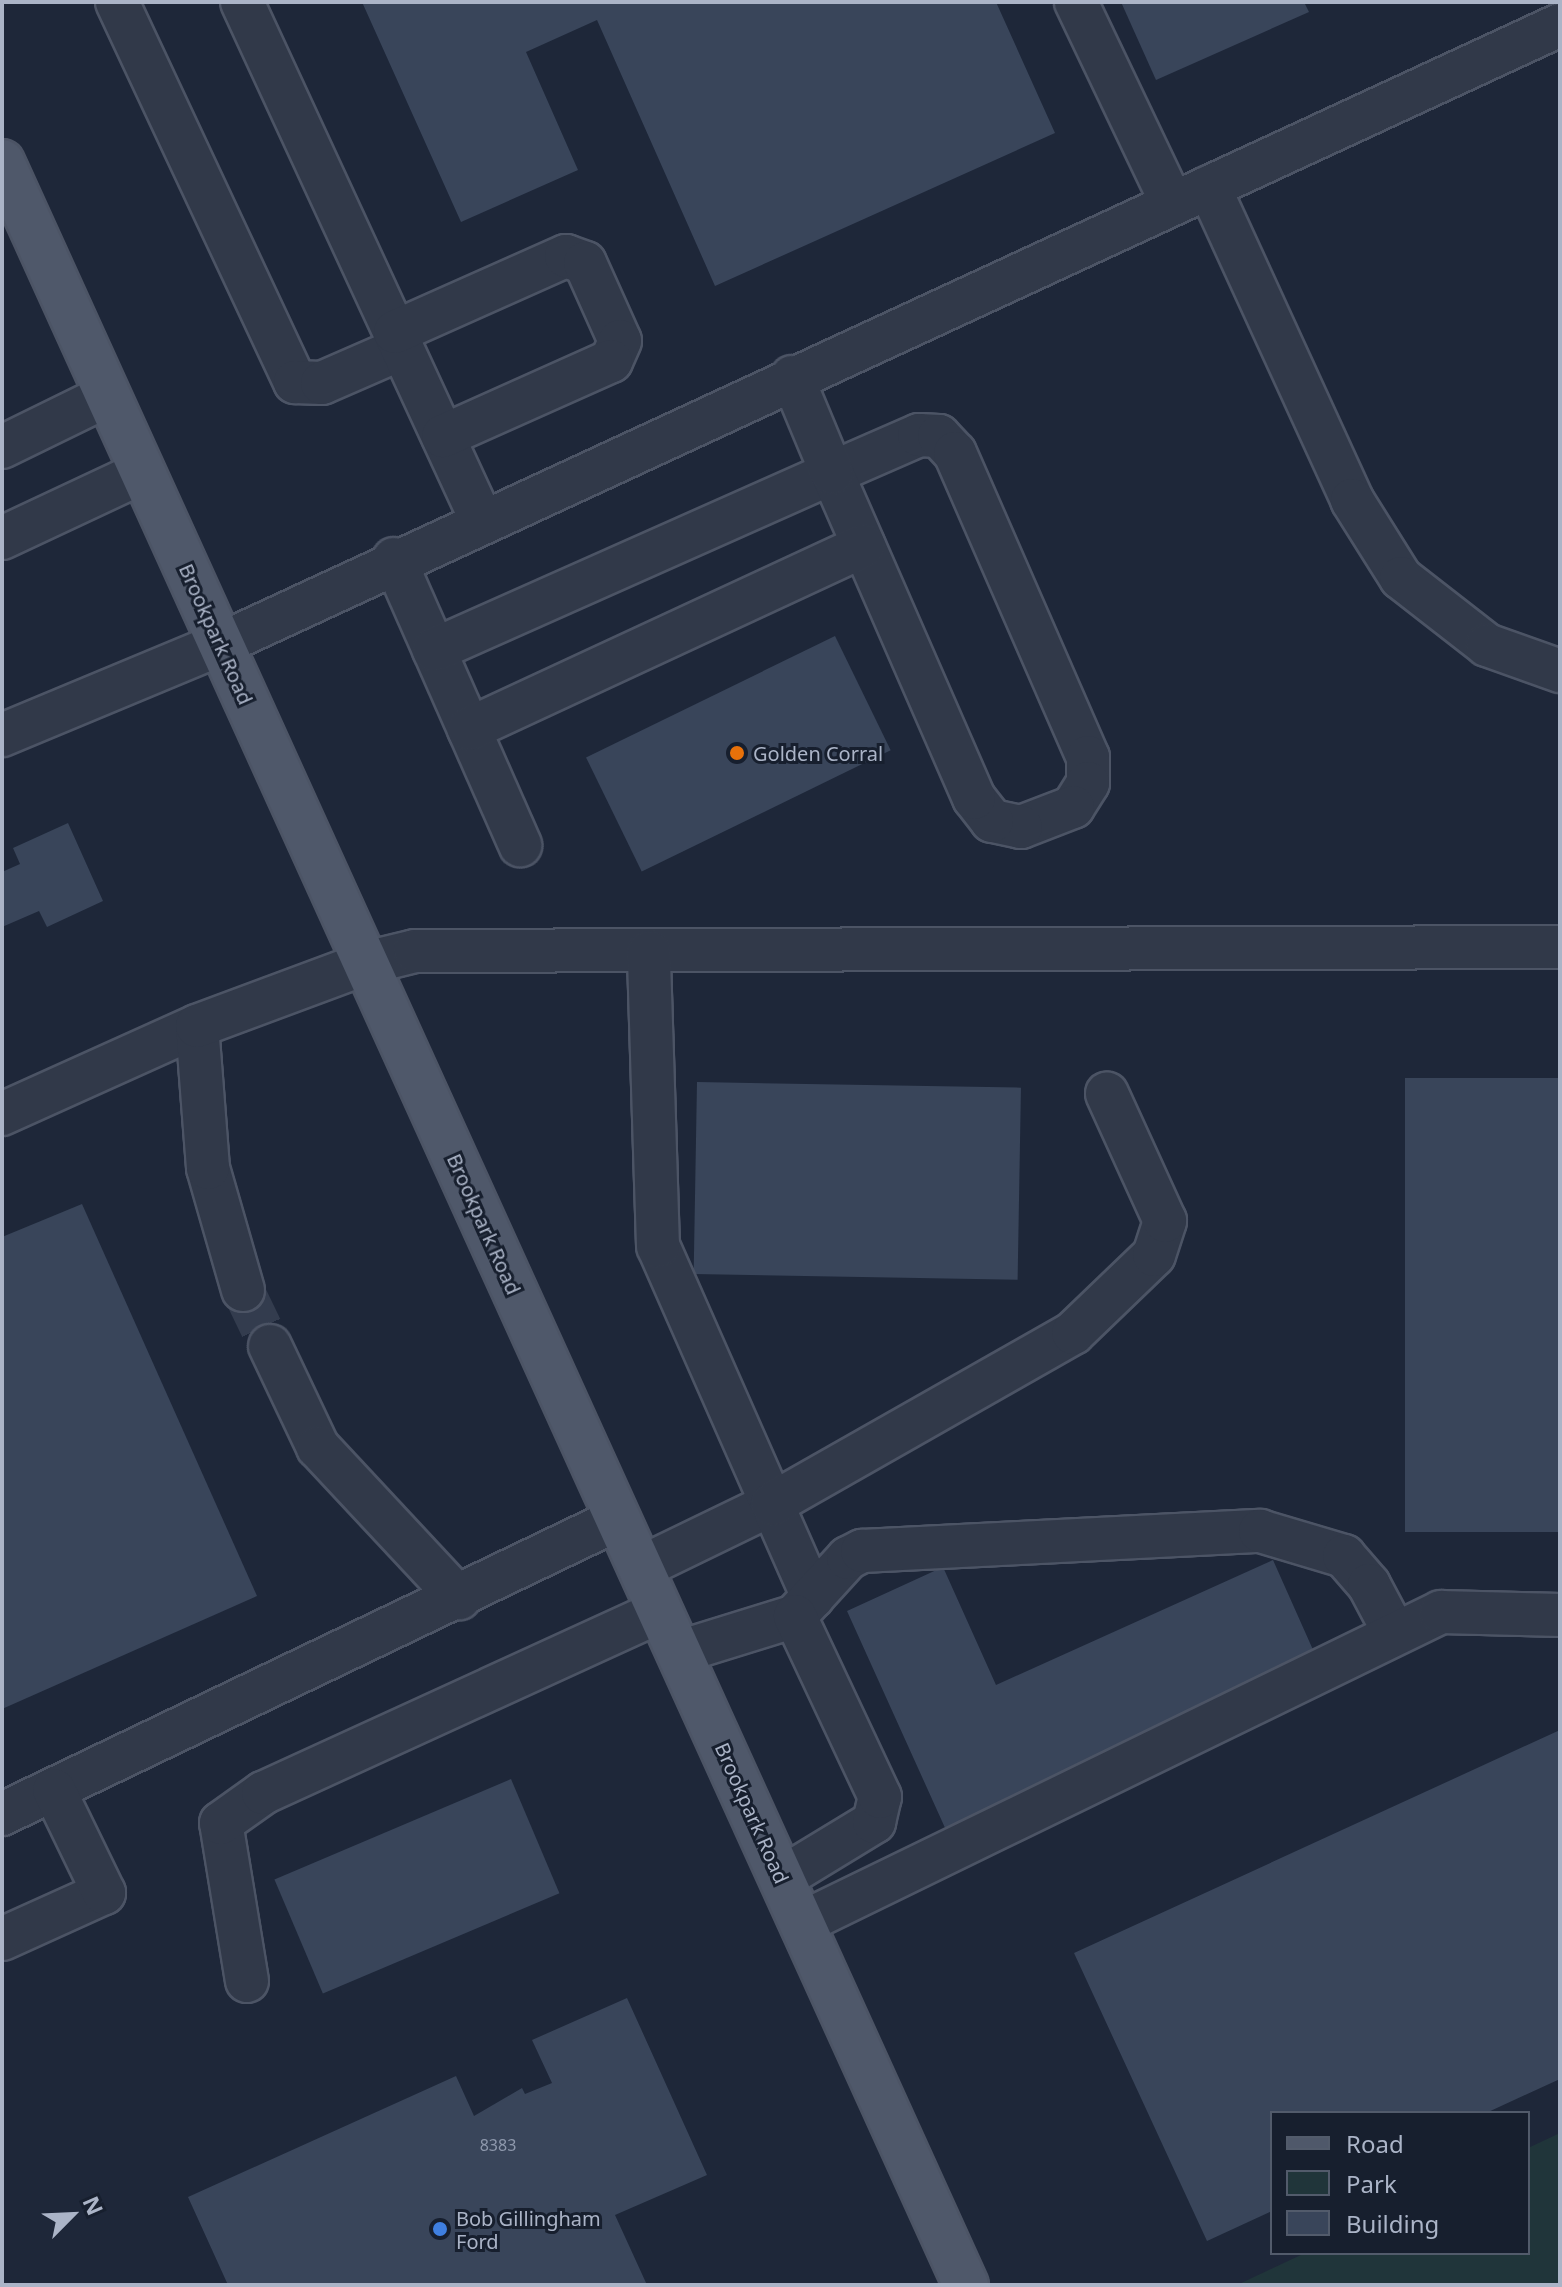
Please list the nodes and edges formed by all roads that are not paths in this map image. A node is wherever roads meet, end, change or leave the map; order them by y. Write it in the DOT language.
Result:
graph roads {
  1 [pos="117,2"];
  2 [pos="242,2"];
  3 [pos="1076,2"];
  4 [pos="1560,25"];
  5 [pos="2,162"];
  6 [pos="1191,195"];
  7 [pos="12,211"];
  8 [pos="398,340"];
  9 [pos="792,377"];
  10 [pos="108,395"];
  11 [pos="443,436"];
  12 [pos="2,447"];
  13 [pos="143,472"];
  14 [pos="832,473"];
  15 [pos="481,519"];
  16 [pos="2,538"];
  17 [pos="864,546"];
  18 [pos="394,559"];
  19 [pos="221,644"];
  20 [pos="434,650"];
  21 [pos="1560,671"];
  22 [pos="469,729"];
  23 [pos="2,735"];
  24 [pos="520,845"];
  25 [pos="1560,947"];
  26 [pos="649,952"];
  27 [pos="366,963"];
  28 [pos="197,1026"];
  29 [pos="1107,1094"];
  30 [pos="2,1114"];
  31 [pos="243,1290"];
  32 [pos="270,1346"];
  33 [pos="772,1504"];
  34 [pos="618,1519"];
  35 [pos="640,1568"];
  36 [pos="459,1598"];
  37 [pos="804,1606"];
  38 [pos="660,1611"];
  39 [pos="1560,1615"];
  40 [pos="1395,1634"];
  41 [pos="679,1652"];
  42 [pos="54,1790"];
  43 [pos="2,1814"];
  44 [pos="782,1878"];
  45 [pos="802,1923"];
  46 [pos="2,1939"];
  47 [pos="247,1981"];
  48 [pos="966,2285"];
  1 -- 8 [label="lane"];
  2 -- 8 [label="lane"];
  3 -- 6 [label="lane"];
  4 -- 6 [label="lane"];
  5 -- 7 [label="main road, Brookpark Road"];
  6 -- 9 [label="lane"];
  6 -- 21 [label="lane"];
  7 -- 10 [label="main road, Brookpark Road"];
  8 -- 11 [label="lane"];
  8 -- 11 [label="lane"];
  9 -- 14 [label="lane"];
  9 -- 15 [label="lane"];
  10 -- 12 [label="lane"];
  10 -- 13 [label="main road, Brookpark Road"];
  11 -- 15 [label="lane"];
  13 -- 16 [label="lane"];
  13 -- 19 [label="main road, Brookpark Road"];
  14 -- 17 [label="lane"];
  14 -- 17 [label="lane"];
  14 -- 20 [label="lane"];
  15 -- 18 [label="lane"];
  17 -- 22 [label="lane"];
  18 -- 19 [label="lane"];
  18 -- 20 [label="lane"];
  19 -- 23 [label="lane"];
  19 -- 27 [label="main road, Brookpark Road"];
  20 -- 22 [label="lane"];
  22 -- 24 [label="lane"];
  25 -- 26 [label="lane"];
  26 -- 27 [label="lane"];
  26 -- 33 [label="lane"];
  27 -- 28 [label="lane"];
  27 -- 34 [label="main road, Brookpark Road"];
  28 -- 30 [label="lane"];
  28 -- 31 [label="lane"];
  29 -- 33 [label="lane"];
  32 -- 36 [label="lane"];
  33 -- 35 [label="lane"];
  33 -- 37 [label="lane"];
  34 -- 35 [label="main road, Brookpark Road"];
  34 -- 36 [label="lane"];
  35 -- 38 [label="main road, Brookpark Road"];
  36 -- 42 [label="lane"];
  37 -- 40 [label="lane"];
  37 -- 41 [label="lane"];
  37 -- 44 [label="lane"];
  38 -- 41 [label="main road, Brookpark Road"];
  38 -- 47 [label="lane"];
  39 -- 40 [label="lane"];
  40 -- 45 [label="lane"];
  41 -- 44 [label="main road, Brookpark Road"];
  42 -- 43 [label="lane"];
  42 -- 46 [label="lane"];
  44 -- 45 [label="main road, Brookpark Road"];
  45 -- 48 [label="main road, Brookpark Road"];
}
